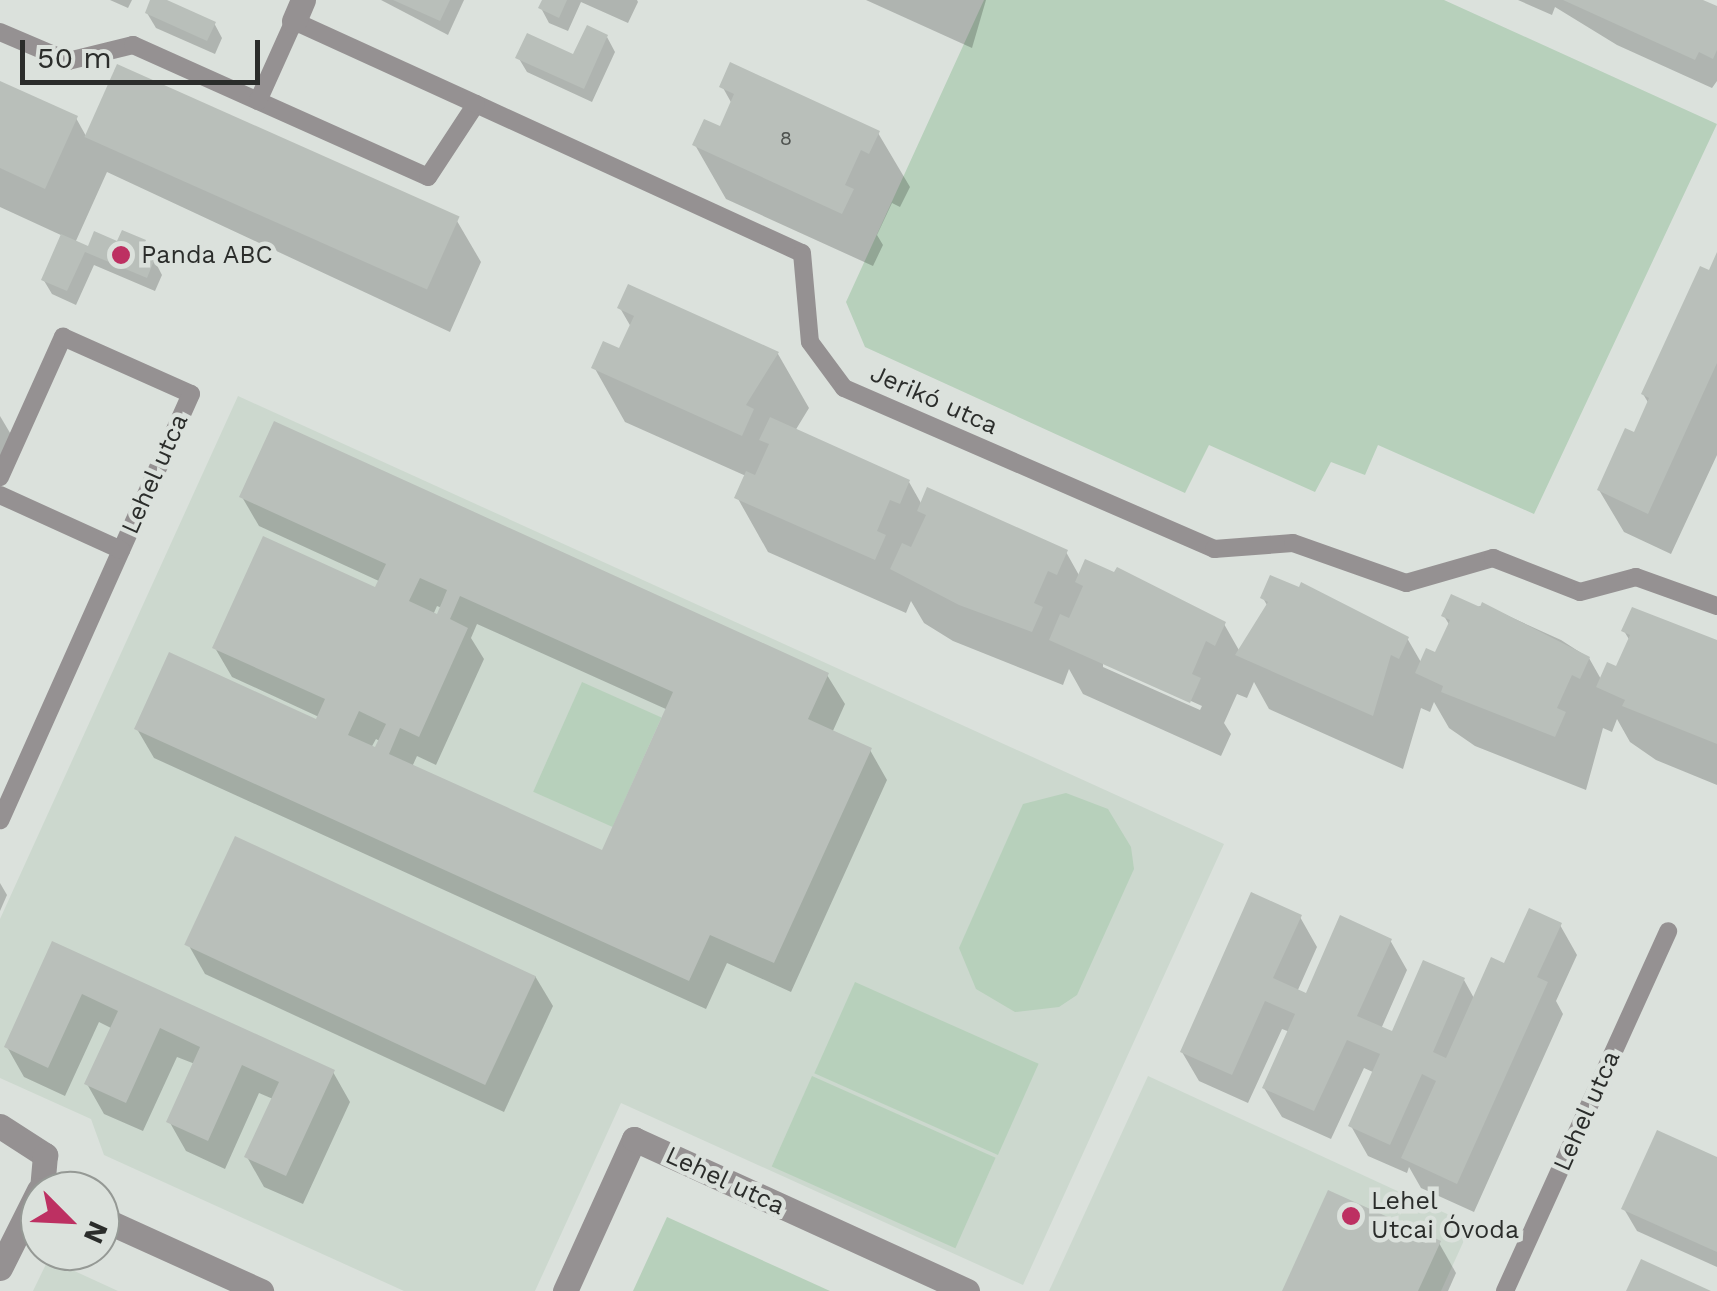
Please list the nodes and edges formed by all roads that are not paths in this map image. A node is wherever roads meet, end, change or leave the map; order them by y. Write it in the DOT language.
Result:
graph roads {
  1 [pos="298,11"];
  2 [pos="0,32"];
  3 [pos="258,100"];
  4 [pos="476,104"];
  5 [pos="0,477"];
  6 [pos="0,495"];
  7 [pos="122,550"];
  8 [pos="1717,606"];
  9 [pos="0,820"];
  10 [pos="1668,931"];
  11 [pos="0,1126"];
  12 [pos="43,1171"];
  13 [pos="120,1227"];
  14 [pos="20,1229"];
  15 [pos="0,1268"];
  16 [pos="260,1291"];
  17 [pos="565,1291"];
  18 [pos="967,1291"];
  19 [pos="1505,1291"];
  1 -- 3 [label="lane"];
  1 -- 4 [label="lane"];
  2 -- 3 [label="lane"];
  3 -- 4 [label="lane"];
  4 -- 8 [label="lane, Jerikó utca"];
  5 -- 7 [label="lane, Lehel utca"];
  6 -- 7 [label="lane, Lehel utca"];
  7 -- 9 [label="lane, Lehel utca"];
  10 -- 19 [label="lane, Lehel utca"];
  11 -- 12 [label="street"];
  13 -- 16 [label="street"];
  14 -- 15 [label="street"];
  17 -- 18 [label="street, Lehel utca"];
}
